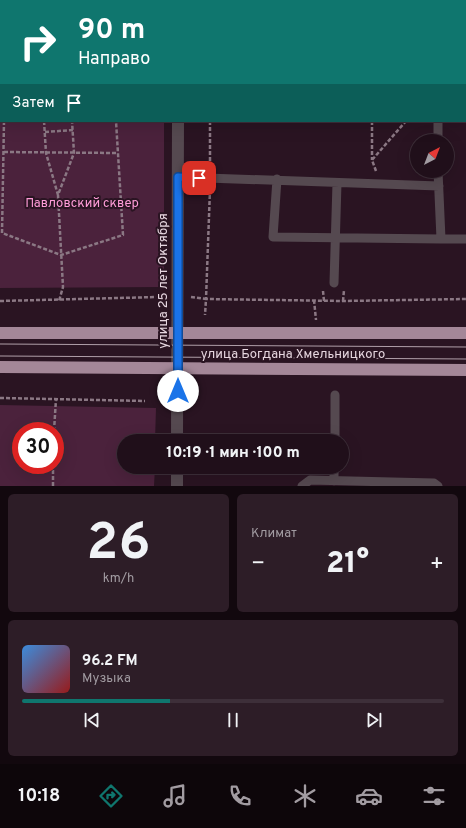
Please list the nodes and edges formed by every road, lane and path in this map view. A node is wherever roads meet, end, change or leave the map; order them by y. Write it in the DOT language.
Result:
graph roads {
  1 [pos="4,122"];
  2 [pos="44,122"];
  3 [pos="72,122"];
  4 [pos="116,122"];
  5 [pos="178,122"];
  6 [pos="210,122"];
  7 [pos="372,122"];
  8 [pos="405,122"];
  9 [pos="438,122"];
  10 [pos="72,130"];
  11 [pos="45,132"];
  12 [pos="438,134"];
  13 [pos="4,152"];
  14 [pos="46,153"];
  15 [pos="74,153"];
  16 [pos="118,153"];
  17 [pos="209,154"];
  18 [pos="372,160"];
  19 [pos="178,177"];
  20 [pos="210,178"];
  21 [pos="438,178"];
  22 [pos="276,179"];
  23 [pos="337,183"];
  24 [pos="380,184"];
  25 [pos="439,186"];
  26 [pos="58,195"];
  27 [pos="335,238"];
  28 [pos="466,238"];
  29 [pos="441,239"];
  30 [pos="61,255"];
  31 [pos="334,284"];
  32 [pos="158,297"];
  33 [pos="191,297"];
  34 [pos="206,299"];
  35 [pos="466,299"];
  36 [pos="314,300"];
  37 [pos="0,301"];
  38 [pos="59,301"];
  39 [pos="206,315"];
  40 [pos="316,323"];
  41 [pos="178,332"];
  42 [pos="0,333"];
  43 [pos="466,334"];
  44 [pos="0,366"];
  45 [pos="178,368"];
  46 [pos="466,370"];
  47 [pos="335,395"];
  48 [pos="0,398"];
  49 [pos="56,399"];
  50 [pos="145,401"];
  51 [pos="55,422"];
  52 [pos="177,434"];
  53 [pos="335,434"];
  54 [pos="53,474"];
  55 [pos="177,474"];
  56 [pos="334,474"];
  57 [pos="334,481"];
  58 [pos="53,486"];
  59 [pos="176,486"];
  60 [pos="302,486"];
  61 [pos="438,486"];
  1 -- 13 [label="path"];
  2 -- 11 [label="path"];
  3 -- 10 [label="path"];
  4 -- 16 [label="path"];
  5 -- 19 [label="street, улица 25 лет Октября"];
  6 -- 17 [label="path"];
  7 -- 18 [label="path"];
  8 -- 18 [label="path"];
  9 -- 12 [label="lane"];
  10 -- 11 [label="path"];
  10 -- 15 [label="path"];
  11 -- 14 [label="path"];
  13 -- 14 [label="path"];
  13 -- 30 [label="path"];
  14 -- 15 [label="path"];
  14 -- 26 [label="path"];
  15 -- 16 [label="path"];
  15 -- 26 [label="path"];
  16 -- 30 [label="path"];
  18 -- 24 [label="path"];
  19 -- 20 [label="lane"];
  19 -- 41 [label="street, улица 25 лет Октября"];
  20 -- 22 [label="lane"];
  20 -- 34 [label="path"];
  21 -- 25 [label="lane"];
  22 -- 23 [label="lane"];
  22 -- 27 [label="lane"];
  23 -- 24 [label="lane"];
  23 -- 27 [label="lane"];
  24 -- 25 [label="lane"];
  25 -- 29 [label="lane"];
  26 -- 30 [label="path"];
  27 -- 29 [label="lane"];
  27 -- 31 [label="lane"];
  28 -- 29 [label="lane"];
  30 -- 38 [label="path"];
  32 -- 38 [label="path"];
  33 -- 34 [label="path"];
  34 -- 36 [label="path"];
  34 -- 39 [label="path"];
  35 -- 36 [label="path"];
  36 -- 40 [label="path"];
  37 -- 38 [label="path"];
  41 -- 42 [label="highway, улица Богдана Хмельницкого"];
  41 -- 43 [label="highway, улица Богдана Хмельницкого"];
  41 -- 45 [label="street, улица 25 лет Октября"];
  44 -- 45 [label="highway, улица Богдана Хмельницкого"];
  45 -- 46 [label="highway, улица Богдана Хмельницкого"];
  45 -- 52 [label="street, улица 25 лет Октября"];
  47 -- 53 [label="lane"];
  48 -- 49 [label="path"];
  49 -- 50 [label="path"];
  49 -- 51 [label="path"];
  54 -- 58 [label="path"];
  55 -- 59 [label="street"];
  56 -- 57 [label="lane"];
  57 -- 60 [label="lane"];
  57 -- 61 [label="lane"];
}
